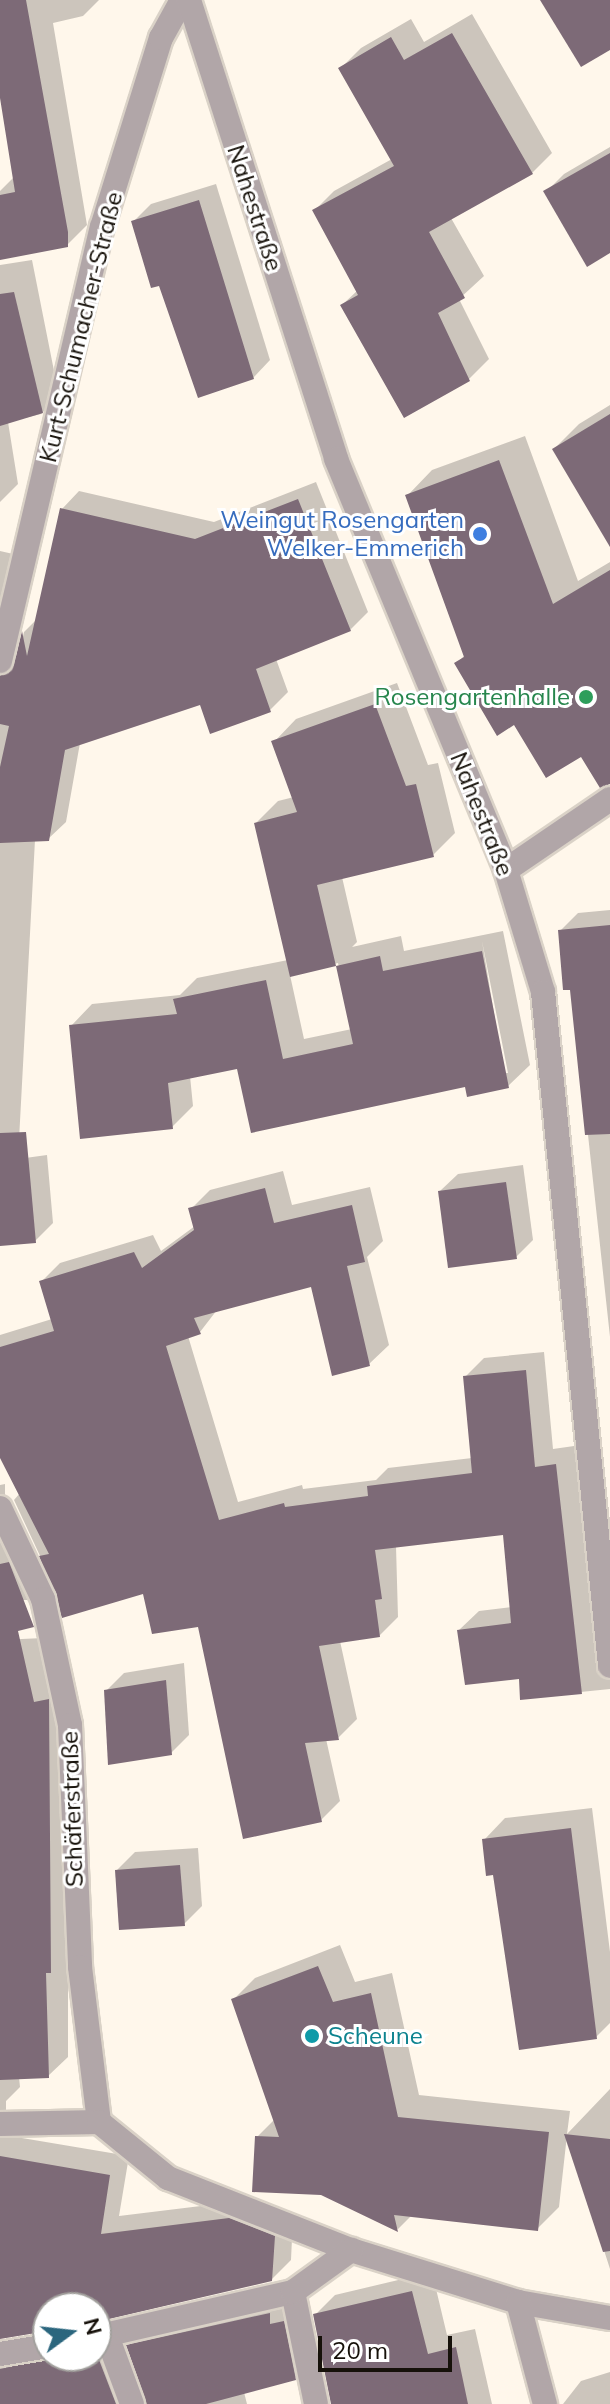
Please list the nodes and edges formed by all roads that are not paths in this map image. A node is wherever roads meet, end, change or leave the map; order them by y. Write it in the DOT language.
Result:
graph roads {
  1 [pos="182,0"];
  2 [pos="189,0"];
  3 [pos="0,661"];
  4 [pos="610,799"];
  5 [pos="506,870"];
  6 [pos="0,1508"];
  7 [pos="610,1666"];
  8 [pos="99,2122"];
  9 [pos="0,2124"];
  10 [pos="351,2250"];
  11 [pos="293,2292"];
  12 [pos="518,2302"];
  13 [pos="610,2318"];
  14 [pos="112,2334"];
  15 [pos="32,2349"];
  16 [pos="0,2354"];
  17 [pos="112,2359"];
  18 [pos="132,2404"];
  19 [pos="316,2404"];
  20 [pos="545,2404"];
  1 -- 3 [label="street, Kurt-Schumacher-Straße"];
  2 -- 5 [label="street, Nahestraße"];
  4 -- 5 [label="street"];
  5 -- 7 [label="street, Nahestraße"];
  6 -- 8 [label="street, Schäferstraße"];
  8 -- 9 [label="street"];
  8 -- 10 [label="street"];
  10 -- 11 [label="street"];
  10 -- 12 [label="street"];
  11 -- 14 [label="street"];
  11 -- 19 [label="street"];
  12 -- 13 [label="street"];
  12 -- 20 [label="street"];
  15 -- 16 [label="street"];
  17 -- 18 [label="street"];
}
